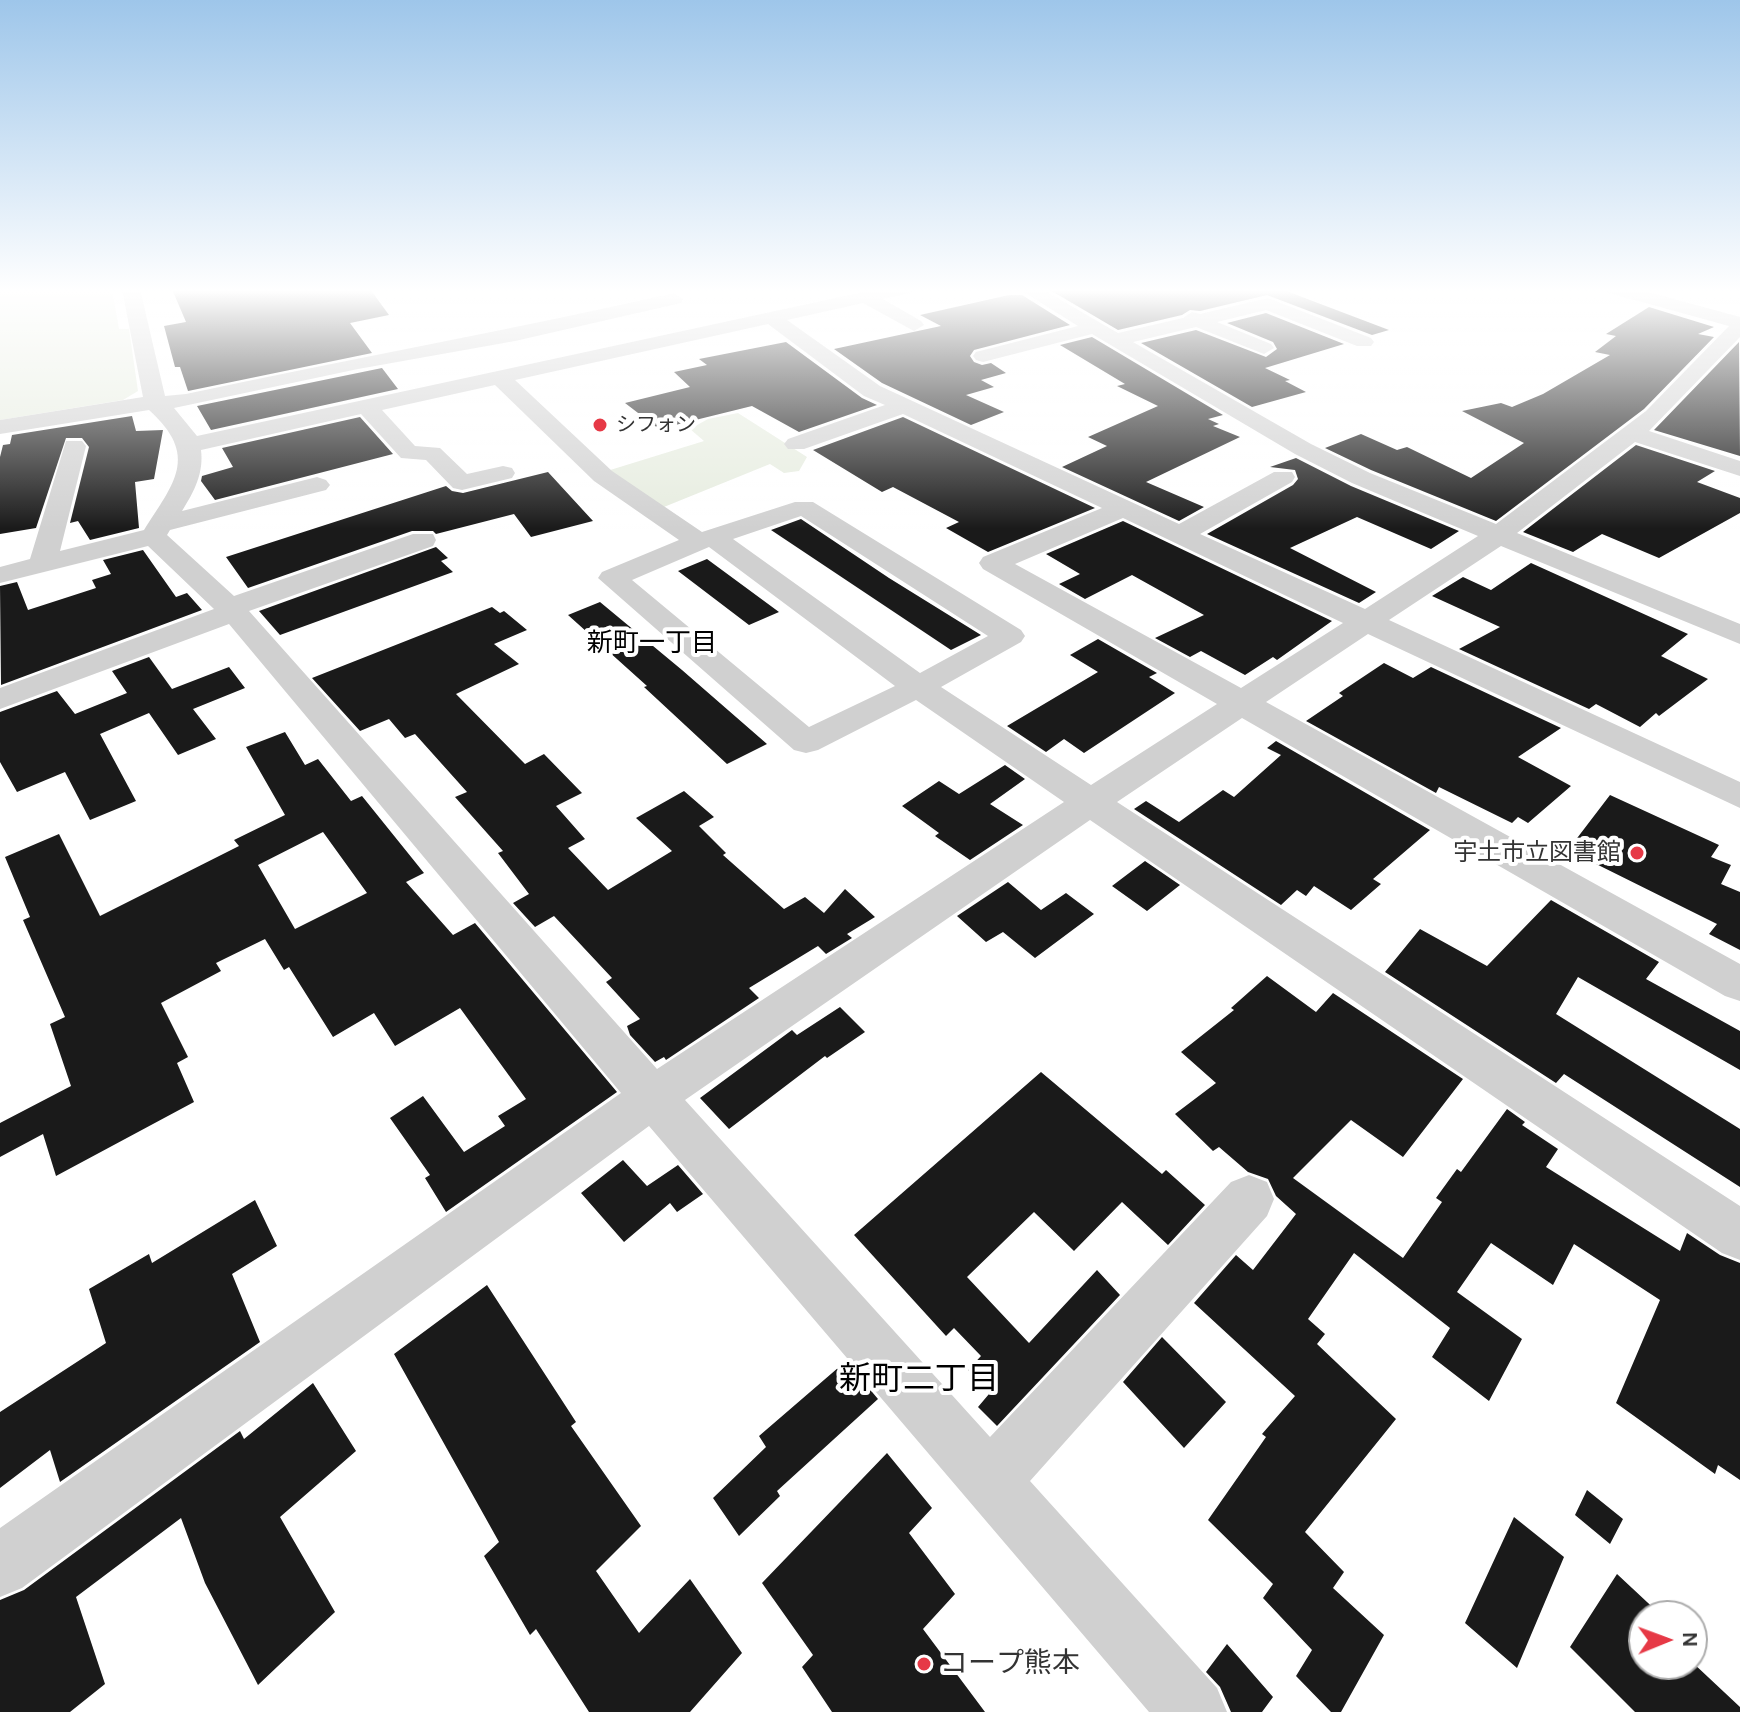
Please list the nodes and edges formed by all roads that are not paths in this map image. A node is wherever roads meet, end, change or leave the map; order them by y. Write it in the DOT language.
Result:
graph roads {
  1 [pos="148,369"];
  2 [pos="331,369"];
  3 [pos="546,369"];
  4 [pos="842,369"];
  5 [pos="1165,369"];
  6 [pos="1699,369"];
  7 [pos="501,379"];
  8 [pos="156,405"];
  9 [pos="905,406"];
  10 [pos="367,407"];
  11 [pos="1654,416"];
  12 [pos="1683,425"];
  13 [pos="0,427"];
  14 [pos="1632,433"];
  15 [pos="796,444"];
  16 [pos="190,445"];
  17 [pos="74,446"];
  18 [pos="1740,469"];
  19 [pos="503,473"];
  20 [pos="1283,477"];
  21 [pos="317,485"];
  22 [pos="1125,508"];
  23 [pos="156,531"];
  24 [pos="1180,534"];
  25 [pos="1497,536"];
  26 [pos="423,540"];
  27 [pos="706,540"];
  28 [pos="43,563"];
  29 [pos="0,575"];
  30 [pos="231,610"];
  31 [pos="1369,623"];
  32 [pos="1740,635"];
  33 [pos="918,687"];
  34 [pos="0,699"];
  35 [pos="1244,703"];
  36 [pos="1740,796"];
  37 [pos="1090,802"];
  38 [pos="1740,984"];
  39 [pos="653,1097"];
  40 [pos="1249,1199"];
  41 [pos="1740,1235"];
  42 [pos="990,1481"];
  43 [pos="0,1566"];
  44 [pos="1193,1712"];
  1 -- 8 [label="street"];
  2 -- 8 [label="street"];
  3 -- 7 [label="street"];
  4 -- 9 [label="street"];
  5 -- 25 [label="street"];
  6 -- 11 [label="street"];
  7 -- 10 [label="street"];
  7 -- 27 [label="street"];
  8 -- 13 [label="street"];
  8 -- 16 [label="street"];
  9 -- 15 [label="street"];
  9 -- 22 [label="street"];
  10 -- 16 [label="street"];
  10 -- 19 [label="street"];
  11 -- 12 [label="street"];
  11 -- 14 [label="street"];
  14 -- 18 [label="street"];
  14 -- 25 [label="street"];
  16 -- 23 [label="street"];
  17 -- 28 [label="street"];
  20 -- 24 [label="street"];
  21 -- 23 [label="street"];
  22 -- 24 [label="street"];
  22 -- 35 [label="street"];
  23 -- 28 [label="street"];
  23 -- 30 [label="street"];
  24 -- 31 [label="street"];
  25 -- 31 [label="street"];
  25 -- 32 [label="street"];
  26 -- 30 [label="street"];
  27 -- 33 [label="street"];
  27 -- 33 [label="street"];
  27 -- 33 [label="street"];
  28 -- 29 [label="street"];
  30 -- 34 [label="street"];
  30 -- 39 [label="street"];
  31 -- 35 [label="street"];
  31 -- 36 [label="street"];
  33 -- 37 [label="street"];
  35 -- 37 [label="street"];
  35 -- 38 [label="street"];
  37 -- 39 [label="street"];
  37 -- 41 [label="street"];
  39 -- 42 [label="street"];
  39 -- 43 [label="street"];
  40 -- 42 [label="street"];
  42 -- 44 [label="street"];
}
